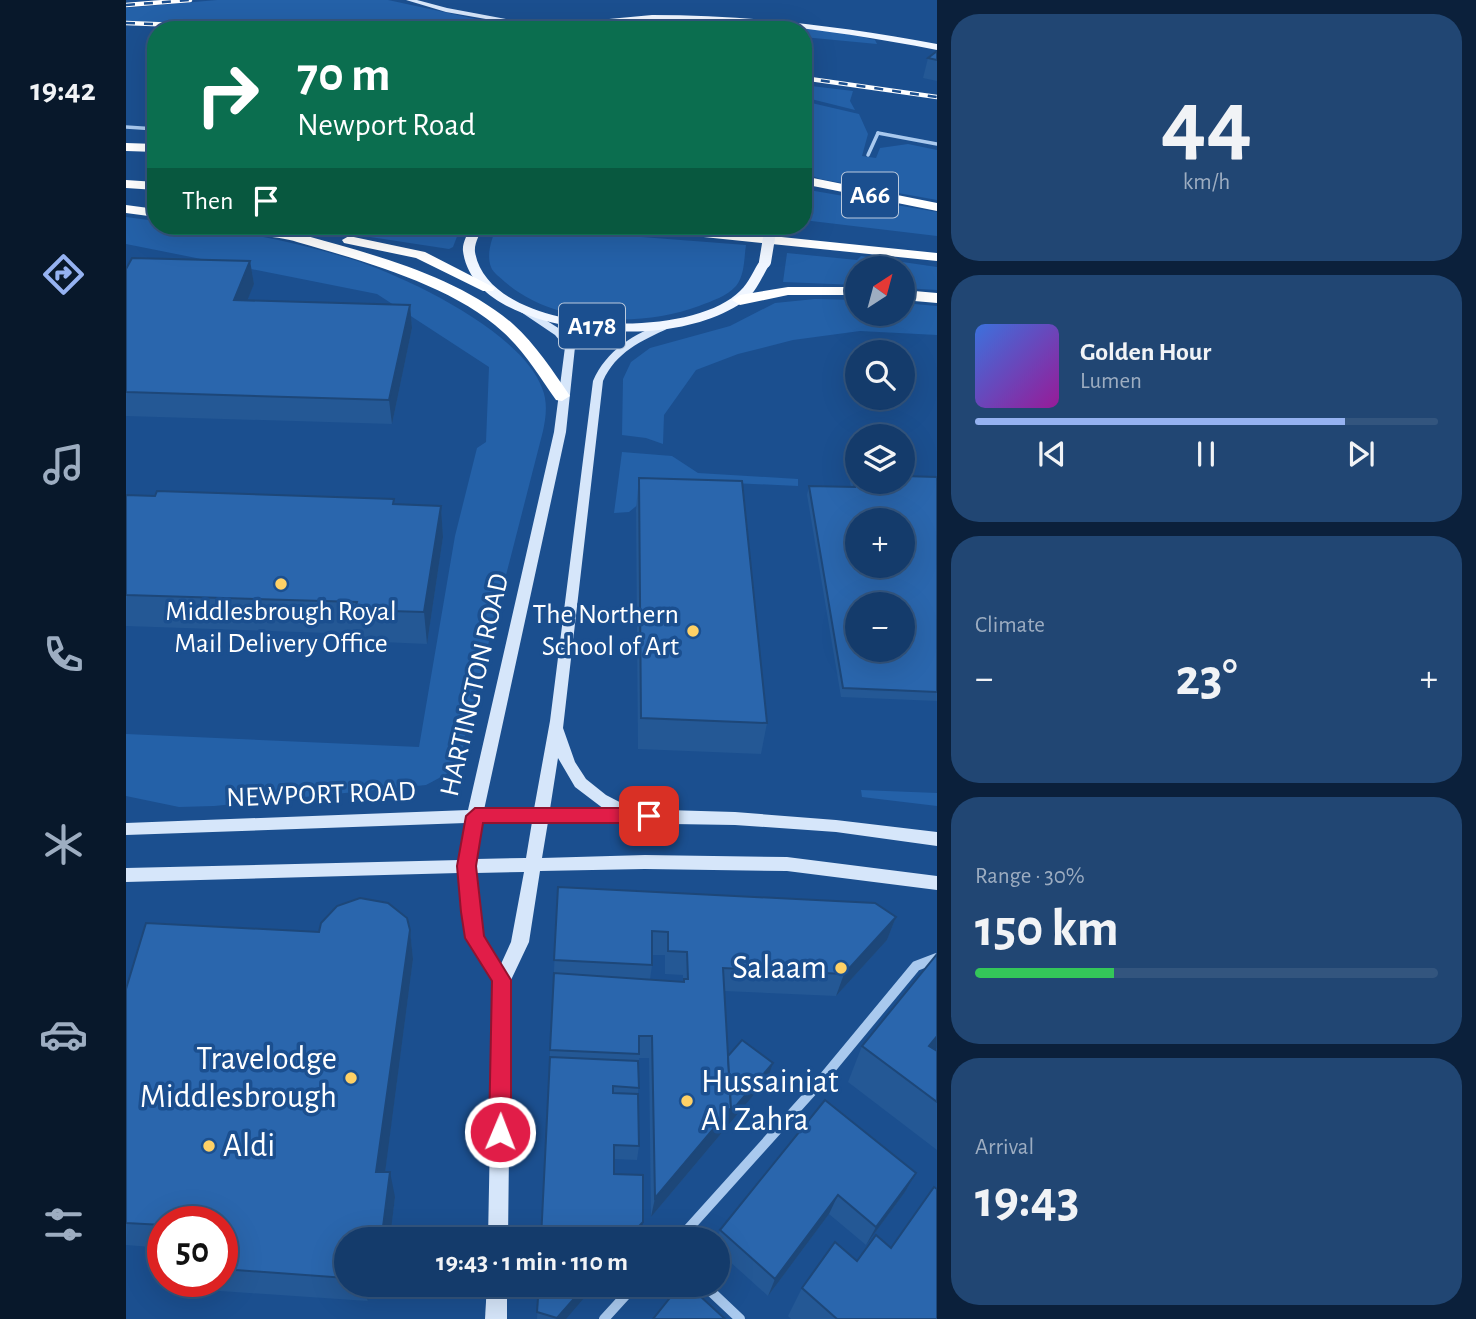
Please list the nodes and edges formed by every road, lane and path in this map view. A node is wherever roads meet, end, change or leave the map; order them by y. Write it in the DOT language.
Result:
graph roads {
  1 [pos="409,0"];
  2 [pos="510,21"];
  3 [pos="595,21"];
  4 [pos="790,21"];
  5 [pos="812,25"];
  6 [pos="937,47"];
  7 [pos="871,126"];
  8 [pos="126,127"];
  9 [pos="147,128"];
  10 [pos="878,133"];
  11 [pos="937,144"];
  12 [pos="126,147"];
  13 [pos="147,148"];
  14 [pos="868,155"];
  15 [pos="126,169"];
  16 [pos="147,171"];
  17 [pos="812,182"];
  18 [pos="126,184"];
  19 [pos="147,185"];
  20 [pos="937,208"];
  21 [pos="126,209"];
  22 [pos="147,212"];
  23 [pos="866,234"];
  24 [pos="289,235"];
  25 [pos="321,235"];
  26 [pos="473,235"];
  27 [pos="723,235"];
  28 [pos="770,235"];
  29 [pos="937,243"];
  30 [pos="937,257"];
  31 [pos="488,288"];
  32 [pos="845,292"];
  33 [pos="915,296"];
  34 [pos="937,298"];
  35 [pos="740,300"];
  36 [pos="522,308"];
  37 [pos="665,326"];
  38 [pos="562,396"];
  39 [pos="557,721"];
  40 [pos="632,815"];
  41 [pos="475,816"];
  42 [pos="542,816"];
  43 [pos="126,829"];
  44 [pos="937,839"];
  45 [pos="467,866"];
  46 [pos="533,867"];
  47 [pos="126,875"];
  48 [pos="937,883"];
  49 [pos="937,958"];
  50 [pos="502,980"];
  51 [pos="498,1227"];
  52 [pos="690,1227"];
  53 [pos="496,1297"];
  54 [pos="624,1297"];
  55 [pos="716,1297"];
  56 [pos="496,1319"];
  57 [pos="604,1319"];
  58 [pos="740,1319"];
  1 -- 2 [label="main road"];
  3 -- 4 [label="main road"];
  5 -- 6 [label="main road"];
  7 -- 10 [label="street"];
  8 -- 9 [label="street"];
  10 -- 11 [label="street"];
  10 -- 14 [label="street"];
  12 -- 13 [label="highway"];
  15 -- 16 [label="highway"];
  17 -- 20 [label="highway, A66"];
  18 -- 19 [label="highway"];
  21 -- 22 [label="highway"];
  23 -- 29 [label="highway, A66"];
  24 -- 38 [label="highway"];
  25 -- 31 [label="highway"];
  26 -- 31 [label="main road, A178"];
  27 -- 30 [label="highway, A66"];
  28 -- 35 [label="main road, A178, bridge"];
  31 -- 36 [label="main road, A178"];
  32 -- 35 [label="highway"];
  33 -- 34 [label="highway"];
  35 -- 37 [label="main road, A178"];
  36 -- 37 [label="main road, A178"];
  36 -- 38 [label="main road, HARTINGTON ROAD"];
  37 -- 39 [label="main road"];
  38 -- 41 [label="main road, HARTINGTON ROAD"];
  39 -- 40 [label="main road"];
  39 -- 42 [label="main road"];
  40 -- 42 [label="main road, NEWPORT ROAD"];
  40 -- 44 [label="main road, NEWPORT ROAD"];
  41 -- 42 [label="main road, NEWPORT ROAD"];
  41 -- 43 [label="main road, NEWPORT ROAD"];
  41 -- 45 [label="main road, HARTINGTON ROAD"];
  42 -- 46 [label="main road"];
  45 -- 46 [label="main road"];
  45 -- 47 [label="main road"];
  45 -- 50 [label="main road, HARTINGTON ROAD"];
  46 -- 48 [label="main road"];
  46 -- 50 [label="main road"];
  49 -- 52 [label="street"];
  50 -- 51 [label="main road"];
  53 -- 56 [label="main road"];
  54 -- 57 [label="street"];
  55 -- 58 [label="street"];
}
